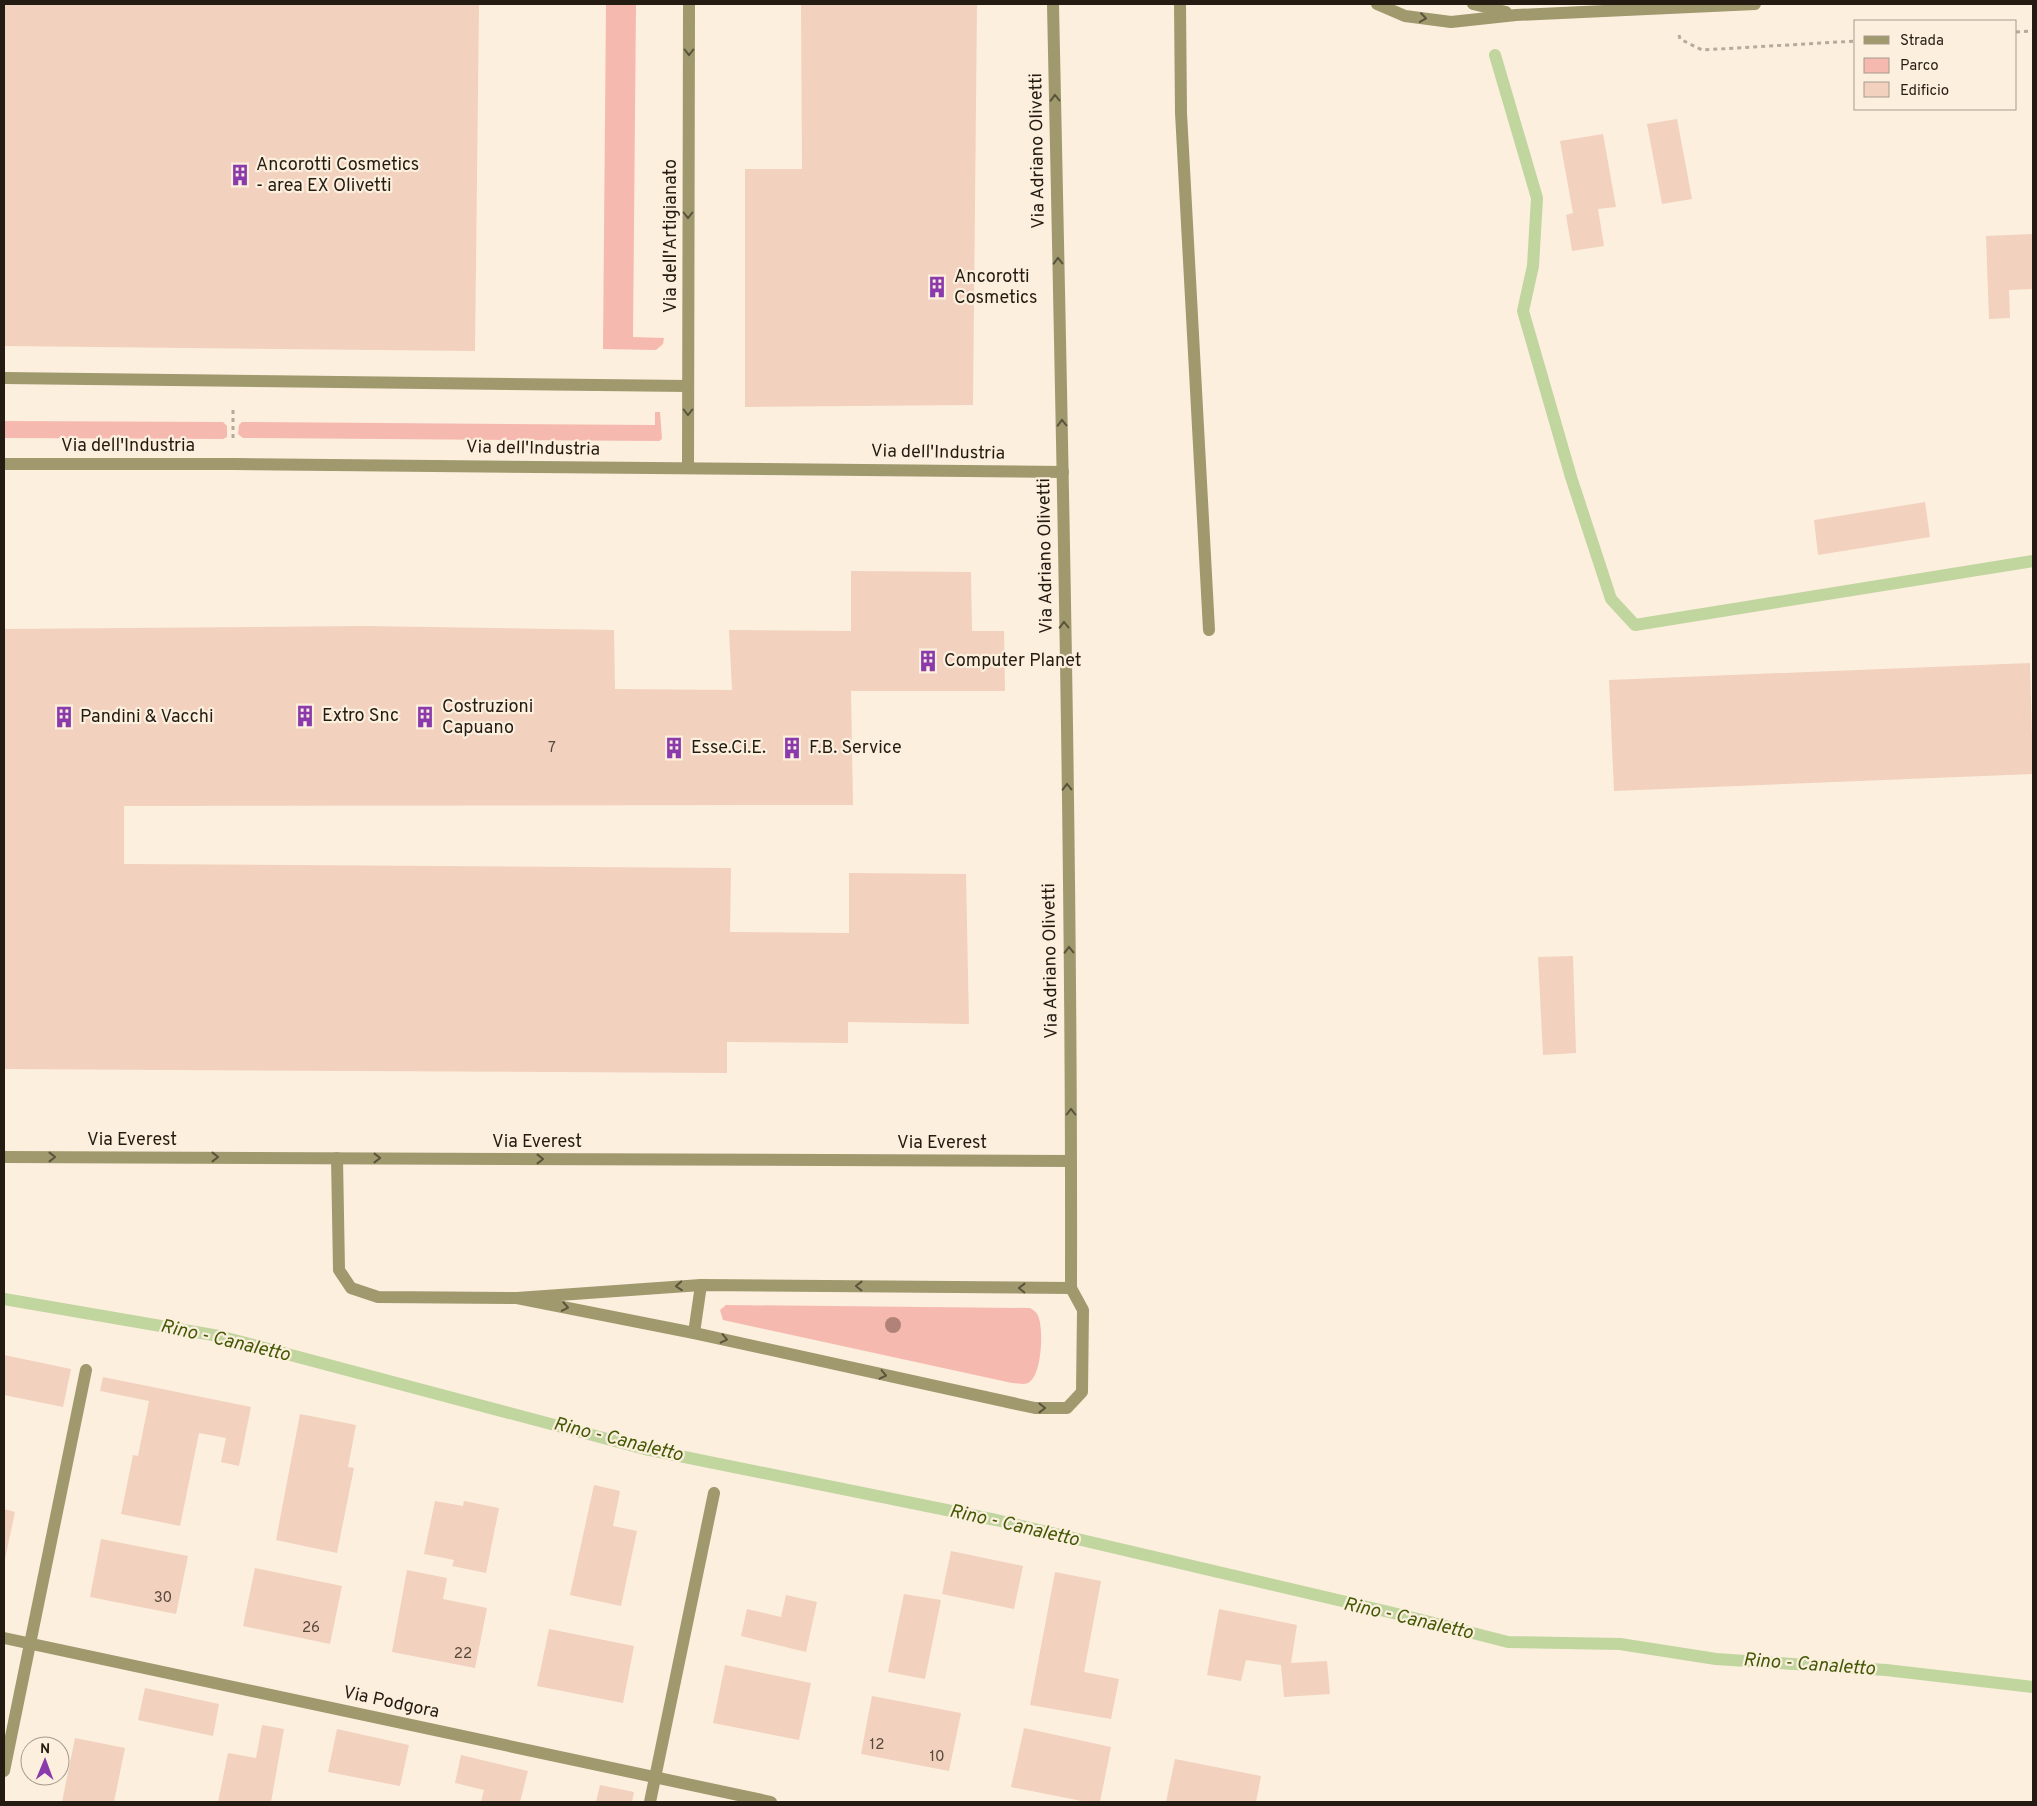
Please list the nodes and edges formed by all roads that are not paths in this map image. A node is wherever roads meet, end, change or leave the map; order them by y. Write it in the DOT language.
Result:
graph roads {
  1 [pos="690,4"];
  2 [pos="1053,4"];
  3 [pos="1180,4"];
  4 [pos="1377,4"];
  5 [pos="1473,4"];
  6 [pos="1755,4"];
  7 [pos="1516,15"];
  8 [pos="4,378"];
  9 [pos="688,386"];
  10 [pos="4,464"];
  11 [pos="688,468"];
  12 [pos="1063,472"];
  13 [pos="1209,630"];
  14 [pos="4,1157"];
  15 [pos="336,1158"];
  16 [pos="1071,1161"];
  17 [pos="701,1285"];
  18 [pos="1071,1288"];
  19 [pos="517,1298"];
  20 [pos="694,1333"];
  21 [pos="86,1370"];
  22 [pos="714,1492"];
  23 [pos="4,1638"];
  24 [pos="30,1644"];
  25 [pos="4,1771"];
  26 [pos="655,1778"];
  27 [pos="650,1802"];
  28 [pos="771,1802"];
  1 -- 9 [label="street, Via dell'Artigianato, one-way"];
  12 -- 2 [label="street, Via Adriano Olivetti, one-way"];
  3 -- 13 [label="street"];
  4 -- 7 [label="street, one-way"];
  5 -- 7 [label="street"];
  6 -- 7 [label="street"];
  8 -- 9 [label="street"];
  9 -- 11 [label="street, Via dell'Artigianato, one-way"];
  10 -- 11 [label="street, Via dell'Industria"];
  11 -- 12 [label="street, Via dell'Industria"];
  16 -- 12 [label="street, Via Adriano Olivetti, one-way"];
  14 -- 15 [label="street, Via Everest, one-way"];
  15 -- 16 [label="street, Via Everest, one-way"];
  15 -- 19 [label="street"];
  16 -- 18 [label="street, Via Adriano Olivetti"];
  18 -- 17 [label="street, one-way"];
  17 -- 19 [label="street, one-way"];
  17 -- 20 [label="street"];
  20 -- 18 [label="street, one-way"];
  19 -- 20 [label="street, one-way"];
  21 -- 24 [label="street"];
  22 -- 26 [label="street"];
  23 -- 24 [label="street, Via Podgora"];
  24 -- 25 [label="street"];
  24 -- 26 [label="street, Via Podgora"];
  26 -- 27 [label="street"];
  26 -- 28 [label="street, Via Podgora"];
}
